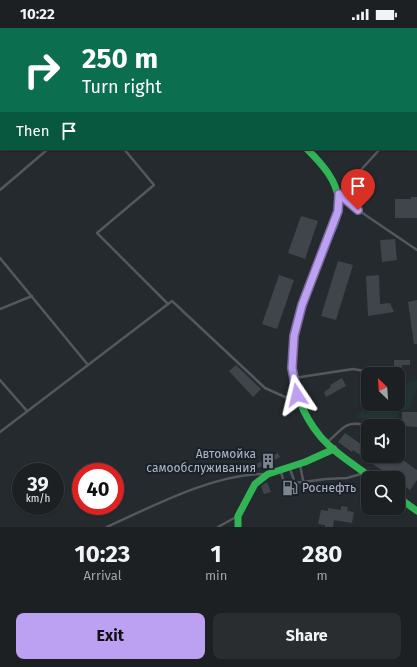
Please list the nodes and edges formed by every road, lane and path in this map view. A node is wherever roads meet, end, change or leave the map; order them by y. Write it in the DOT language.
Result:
graph roads {
  1 [pos="47,150"];
  2 [pos="125,150"];
  3 [pos="308,150"];
  4 [pos="379,150"];
  5 [pos="0,190"];
  6 [pos="339,194"];
  7 [pos="417,250"];
  8 [pos="0,258"];
  9 [pos="32,296"];
  10 [pos="168,304"];
  11 [pos="0,309"];
  12 [pos="88,365"];
  13 [pos="361,370"];
  14 [pos="294,378"];
  15 [pos="0,380"];
  16 [pos="297,395"];
  17 [pos="27,411"];
  18 [pos="361,424"];
  19 [pos="0,432"];
  20 [pos="326,443"];
  21 [pos="334,449"];
  22 [pos="300,463"];
  23 [pos="290,466"];
  24 [pos="280,469"];
  25 [pos="362,471"];
  26 [pos="268,474"];
  27 [pos="361,474"];
  28 [pos="303,480"];
  29 [pos="295,483"];
  30 [pos="405,502"];
  31 [pos="417,511"];
  32 [pos="238,516"];
  33 [pos="107,527"];
  34 [pos="218,527"];
  35 [pos="238,527"];
  1 -- 5 [label="lane"];
  2 -- 10 [label="lane"];
  3 -- 6 [label="street"];
  4 -- 6 [label="lane"];
  6 -- 7 [label="lane"];
  6 -- 14 [label="street"];
  8 -- 9 [label="lane"];
  9 -- 11 [label="lane"];
  9 -- 12 [label="lane"];
  10 -- 12 [label="lane"];
  10 -- 16 [label="lane"];
  12 -- 17 [label="lane"];
  13 -- 14 [label="lane"];
  14 -- 16 [label="street"];
  15 -- 17 [label="lane"];
  16 -- 20 [label="street"];
  17 -- 19 [label="lane"];
  18 -- 20 [label="lane"];
  20 -- 21 [label="street"];
  21 -- 22 [label="street"];
  21 -- 25 [label="street"];
  22 -- 23 [label="street"];
  22 -- 28 [label="lane"];
  23 -- 24 [label="street"];
  23 -- 29 [label="lane"];
  24 -- 26 [label="street"];
  24 -- 29 [label="lane"];
  26 -- 32 [label="street"];
  26 -- 33 [label="lane"];
  27 -- 28 [label="lane"];
  28 -- 29 [label="lane"];
  30 -- 31 [label="street"];
  32 -- 34 [label="lane"];
  32 -- 35 [label="street"];
}
